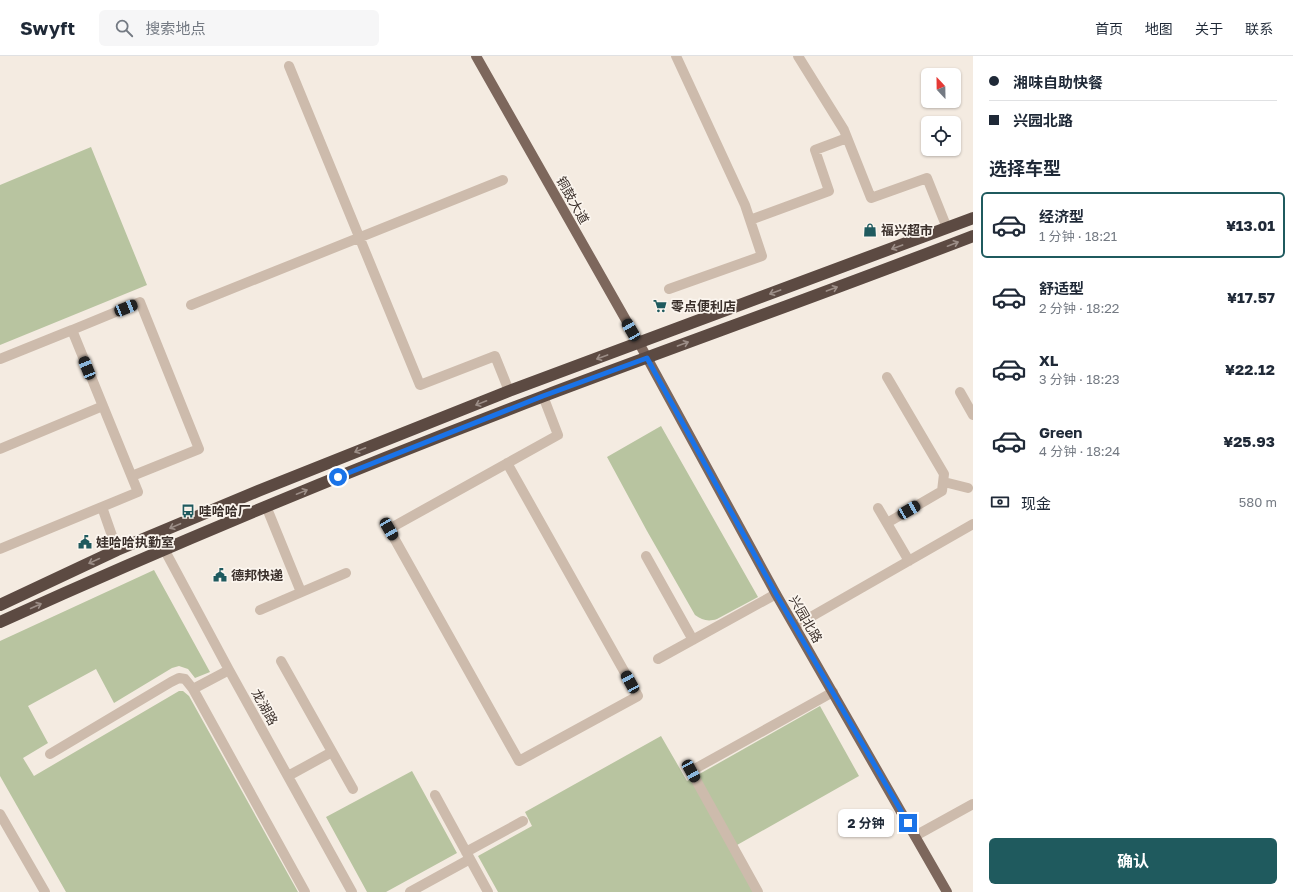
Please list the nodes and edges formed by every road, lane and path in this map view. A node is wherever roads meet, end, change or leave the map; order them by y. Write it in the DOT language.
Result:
graph roads {
  1 [pos="476,56"];
  2 [pos="676,56"];
  3 [pos="798,56"];
  4 [pos="289,66"];
  5 [pos="847,138"];
  6 [pos="502,180"];
  7 [pos="973,218"];
  8 [pos="750,220"];
  9 [pos="947,228"];
  10 [pos="973,236"];
  11 [pos="359,238"];
  12 [pos="669,289"];
  13 [pos="191,305"];
  14 [pos="72,330"];
  15 [pos="639,343"];
  16 [pos="647,358"];
  17 [pos="0,359"];
  18 [pos="887,377"];
  19 [pos="509,391"];
  20 [pos="960,392"];
  21 [pos="543,396"];
  22 [pos="103,406"];
  23 [pos="973,415"];
  24 [pos="0,449"];
  25 [pos="507,463"];
  26 [pos="132,476"];
  27 [pos="944,482"];
  28 [pos="971,490"];
  29 [pos="266,506"];
  30 [pos="102,507"];
  31 [pos="878,508"];
  32 [pos="887,523"];
  33 [pos="973,524"];
  34 [pos="156,534"];
  35 [pos="0,548"];
  36 [pos="164,549"];
  37 [pos="118,550"];
  38 [pos="646,556"];
  39 [pos="909,561"];
  40 [pos="346,574"];
  41 [pos="301,592"];
  42 [pos="776,594"];
  43 [pos="0,605"];
  44 [pos="260,610"];
  45 [pos="0,622"];
  46 [pos="795,626"];
  47 [pos="693,640"];
  48 [pos="658,659"];
  49 [pos="281,661"];
  50 [pos="229,670"];
  51 [pos="192,689"];
  52 [pos="833,692"];
  53 [pos="332,752"];
  54 [pos="50,754"];
  55 [pos="288,776"];
  56 [pos="353,789"];
  57 [pos="435,795"];
  58 [pos="973,804"];
  59 [pos="0,814"];
  60 [pos="523,821"];
  61 [pos="915,836"];
  62 [pos="468,856"];
  63 [pos="45,892"];
  64 [pos="305,892"];
  65 [pos="352,892"];
  66 [pos="410,892"];
  67 [pos="488,892"];
  68 [pos="758,892"];
  69 [pos="947,892"];
  1 -- 15 [label="main road, 铜鼓大道"];
  2 -- 8 [label="street"];
  3 -- 5 [label="street"];
  4 -- 11 [label="street"];
  5 -- 8 [label="street"];
  5 -- 9 [label="street"];
  6 -- 11 [label="street"];
  7 -- 9 [label="highway"];
  8 -- 12 [label="street"];
  9 -- 15 [label="highway, one-way"];
  16 -- 10 [label="highway, one-way"];
  11 -- 13 [label="street"];
  11 -- 19 [label="street"];
  14 -- 17 [label="street"];
  14 -- 22 [label="street"];
  14 -- 26 [label="street"];
  15 -- 16 [label="main road, 铜鼓大道"];
  15 -- 19 [label="highway, one-way"];
  16 -- 21 [label="highway"];
  16 -- 42 [label="main road, 兴园北路"];
  18 -- 27 [label="street"];
  19 -- 34 [label="highway, one-way"];
  20 -- 23 [label="street"];
  21 -- 25 [label="street"];
  29 -- 21 [label="highway, one-way"];
  22 -- 24 [label="street"];
  22 -- 26 [label="street"];
  25 -- 25 [label="street"];
  26 -- 30 [label="street"];
  27 -- 28 [label="street"];
  27 -- 32 [label="street"];
  29 -- 36 [label="highway"];
  29 -- 41 [label="street"];
  30 -- 35 [label="street"];
  30 -- 37 [label="street"];
  31 -- 32 [label="street"];
  32 -- 39 [label="street"];
  33 -- 39 [label="street"];
  34 -- 36 [label="street, 龙湖路"];
  34 -- 37 [label="highway"];
  45 -- 36 [label="highway, one-way"];
  36 -- 50 [label="street, 龙湖路"];
  37 -- 43 [label="highway, one-way"];
  38 -- 47 [label="street"];
  39 -- 46 [label="street"];
  40 -- 41 [label="street"];
  41 -- 44 [label="street"];
  42 -- 46 [label="main road, 兴园北路"];
  42 -- 47 [label="street"];
  46 -- 52 [label="main road, 兴园北路"];
  47 -- 48 [label="street"];
  49 -- 53 [label="street"];
  50 -- 51 [label="street"];
  50 -- 55 [label="street, 龙湖路"];
  51 -- 54 [label="street"];
  51 -- 64 [label="street"];
  52 -- 61 [label="main road, 兴园北路"];
  52 -- 68 [label="street"];
  53 -- 55 [label="street"];
  53 -- 56 [label="street"];
  55 -- 65 [label="street, 龙湖路"];
  57 -- 62 [label="street"];
  58 -- 61 [label="street"];
  59 -- 63 [label="street"];
  60 -- 62 [label="street"];
  61 -- 69 [label="main road, 兴园北路"];
  62 -- 66 [label="street"];
  62 -- 67 [label="street"];
}
